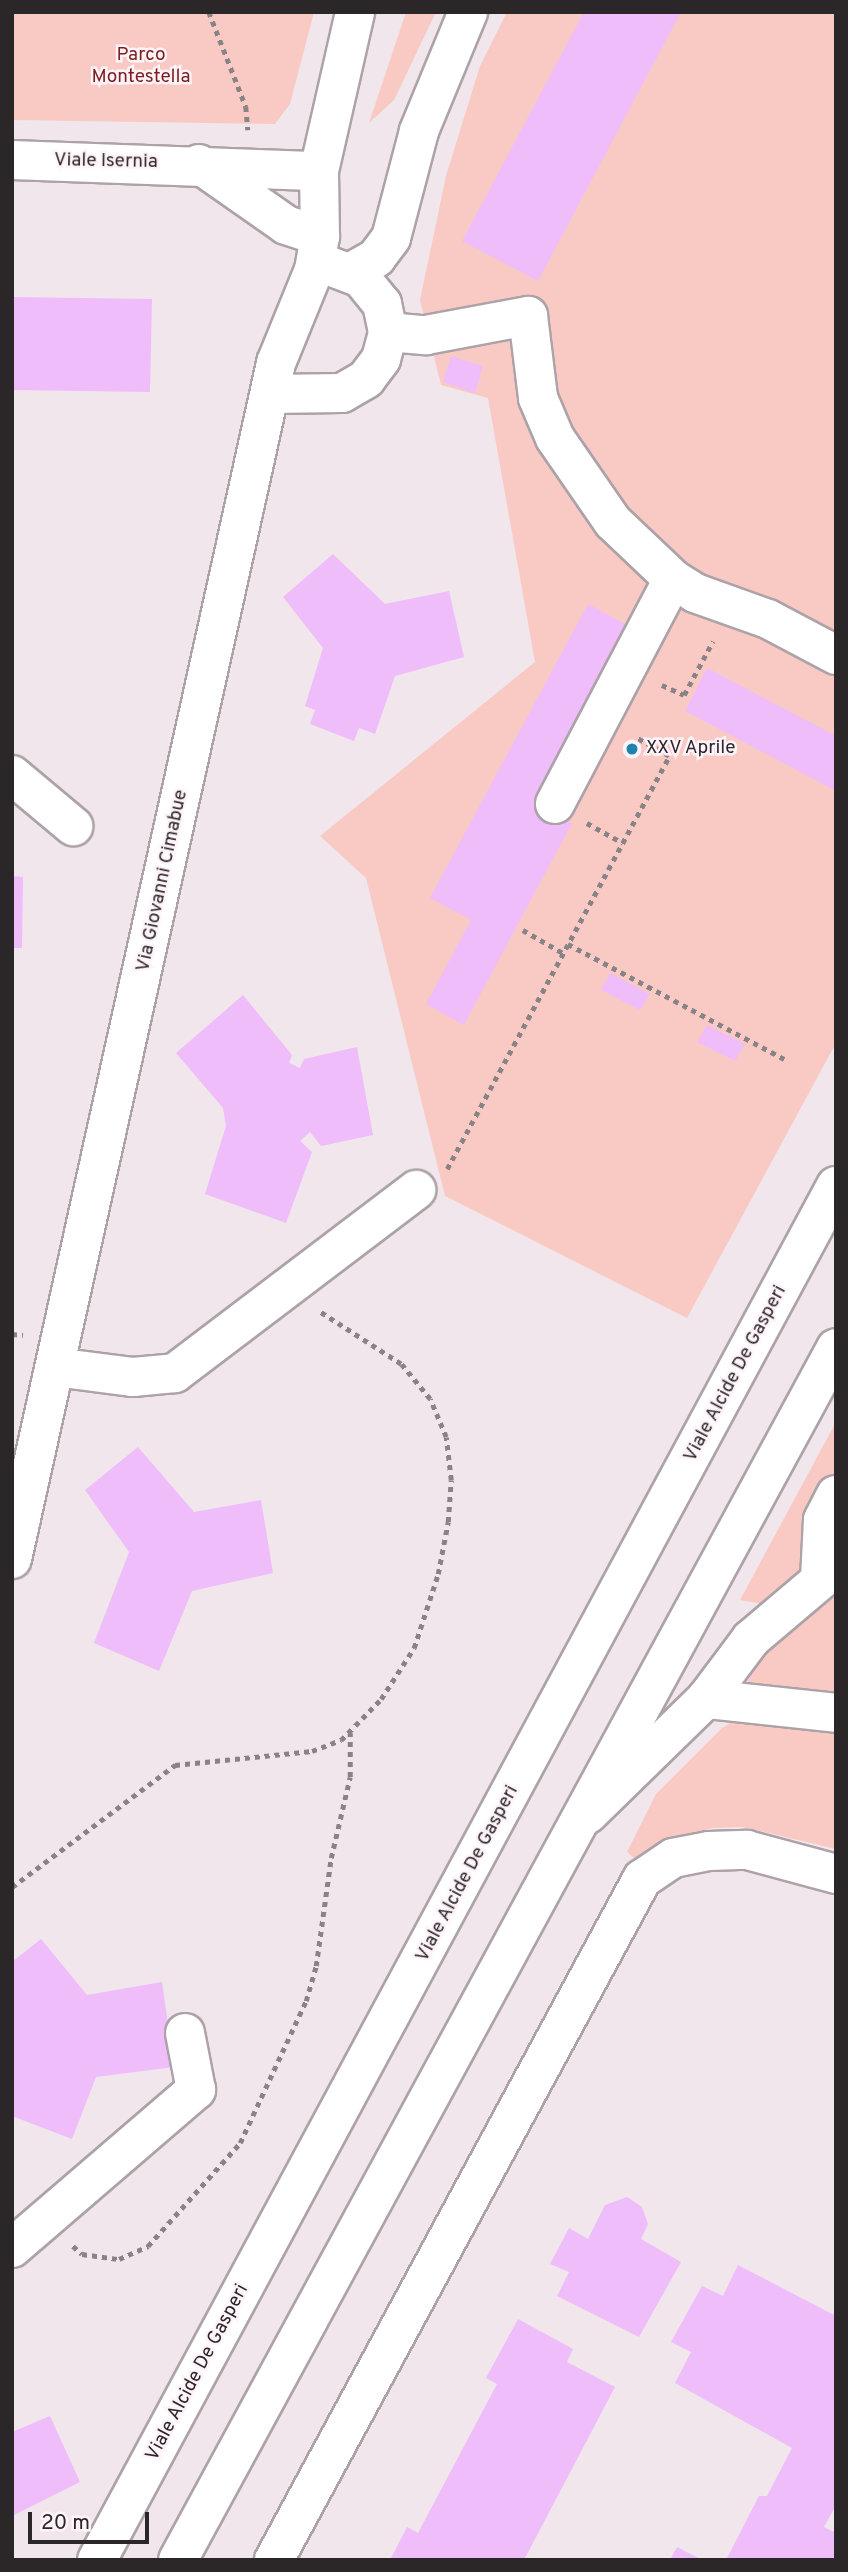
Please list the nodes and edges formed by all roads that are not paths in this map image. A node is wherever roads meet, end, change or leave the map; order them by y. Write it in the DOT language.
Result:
graph roads {
  1 [pos="355,12"];
  2 [pos="468,12"];
  3 [pos="12,160"];
  4 [pos="199,164"];
  5 [pos="319,171"];
  6 [pos="329,257"];
  7 [pos="388,332"];
  8 [pos="270,394"];
  9 [pos="673,579"];
  10 [pos="836,655"];
  11 [pos="12,775"];
  12 [pos="555,804"];
  13 [pos="73,827"];
  14 [pos="836,1186"];
  15 [pos="416,1190"];
  16 [pos="836,1349"];
  17 [pos="55,1367"];
  18 [pos="836,1495"];
  19 [pos="12,1559"];
  20 [pos="828,1573"];
  21 [pos="706,1699"];
  22 [pos="836,1713"];
  23 [pos="585,1816"];
  24 [pos="836,1874"];
  25 [pos="185,2033"];
  26 [pos="12,2248"];
  27 [pos="97,2560"];
  28 [pos="178,2560"];
  29 [pos="274,2560"];
  1 -- 5 [label="main road, Via Giovanni Cimabue"];
  2 -- 6 [label="main road"];
  3 -- 4 [label="main road, Viale Isernia"];
  4 -- 5 [label="main road, Viale Isernia"];
  4 -- 6 [label="main road"];
  5 -- 6 [label="main road, Via Giovanni Cimabue"];
  6 -- 7 [label="main road"];
  6 -- 8 [label="main road, Via Giovanni Cimabue"];
  7 -- 8 [label="main road"];
  7 -- 9 [label="main road"];
  8 -- 17 [label="main road, Via Giovanni Cimabue"];
  9 -- 10 [label="main road"];
  9 -- 12 [label="main road"];
  11 -- 13 [label="main road"];
  14 -- 27 [label="main road, Viale Alcide De Gasperi"];
  15 -- 17 [label="main road"];
  16 -- 23 [label="main road"];
  17 -- 19 [label="main road, Via Giovanni Cimabue"];
  18 -- 20 [label="main road"];
  20 -- 21 [label="main road"];
  21 -- 22 [label="main road"];
  21 -- 23 [label="main road"];
  23 -- 28 [label="main road"];
  24 -- 29 [label="main road"];
  25 -- 26 [label="main road"];
}
